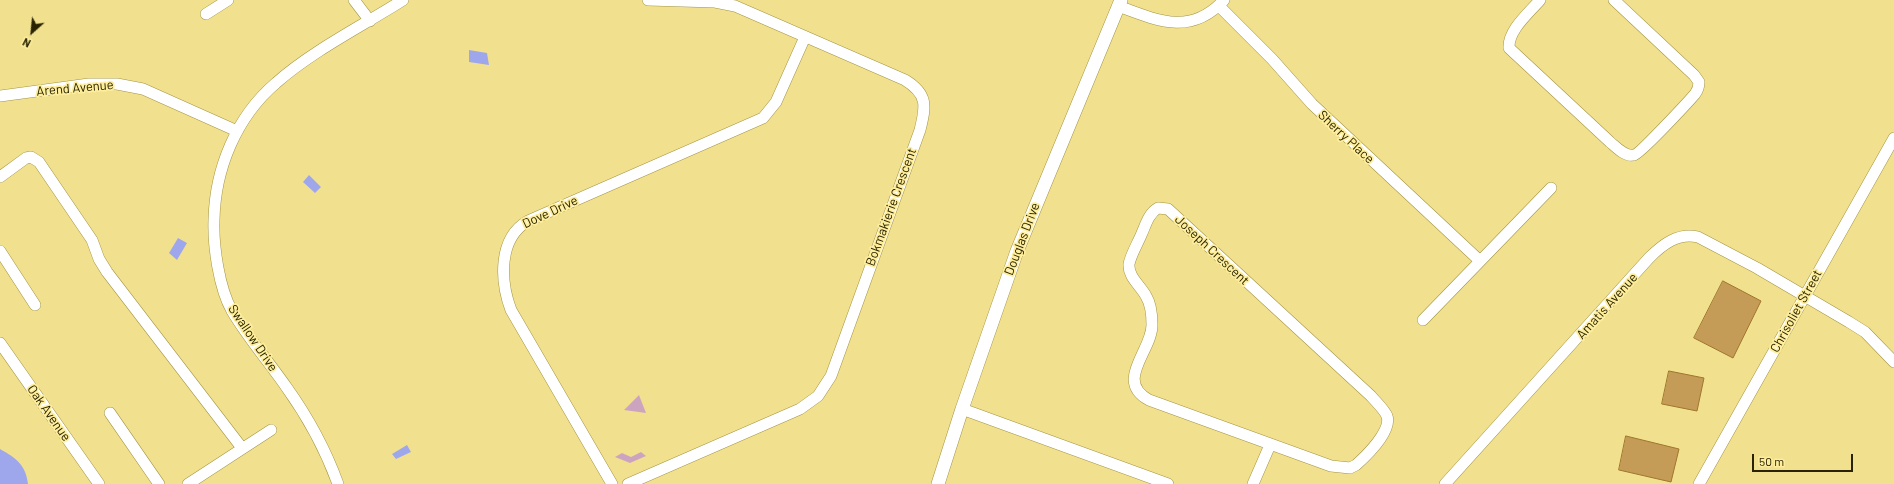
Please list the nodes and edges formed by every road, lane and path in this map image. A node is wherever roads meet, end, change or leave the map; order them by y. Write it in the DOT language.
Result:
graph roads {
  1 [pos="228,0"];
  2 [pos="354,0"];
  3 [pos="403,0"];
  4 [pos="648,0"];
  5 [pos="1540,0"];
  6 [pos="1614,0"];
  7 [pos="1119,3"];
  8 [pos="1222,3"];
  9 [pos="206,14"];
  10 [pos="370,20"];
  11 [pos="805,37"];
  12 [pos="0,96"];
  13 [pos="237,131"];
  14 [pos="1894,138"];
  15 [pos="0,177"];
  16 [pos="1551,188"];
  17 [pos="0,251"];
  18 [pos="1480,261"];
  19 [pos="1804,296"];
  20 [pos="35,305"];
  21 [pos="1423,320"];
  22 [pos="0,343"];
  23 [pos="1894,362"];
  24 [pos="962,409"];
  25 [pos="110,413"];
  26 [pos="271,430"];
  27 [pos="1270,445"];
  28 [pos="242,448"];
  29 [pos="1152,481"];
  30 [pos="99,484"];
  31 [pos="159,484"];
  32 [pos="188,484"];
  33 [pos="338,484"];
  34 [pos="612,484"];
  35 [pos="628,484"];
  36 [pos="938,484"];
  37 [pos="1168,484"];
  38 [pos="1253,484"];
  39 [pos="1445,484"];
  40 [pos="1699,484"];
  1 -- 9 [label="street"];
  2 -- 10 [label="street"];
  3 -- 10 [label="street, Swallow Drive"];
  4 -- 11 [label="street, Bokmakierie Crescent"];
  5 -- 6 [label="street"];
  7 -- 8 [label="street"];
  7 -- 24 [label="street, Douglas Drive"];
  8 -- 18 [label="street, Sherry Place"];
  10 -- 13 [label="street, Swallow Drive"];
  11 -- 34 [label="street, Dove Drive"];
  11 -- 35 [label="street, Bokmakierie Crescent"];
  12 -- 13 [label="street, Arend Avenue"];
  13 -- 33 [label="street, Swallow Drive"];
  14 -- 19 [label="street, Chrisoliet Street"];
  15 -- 28 [label="street"];
  16 -- 18 [label="street"];
  17 -- 20 [label="street"];
  18 -- 21 [label="street"];
  19 -- 23 [label="street, Amatis Avenue"];
  19 -- 39 [label="street, Amatis Avenue"];
  19 -- 40 [label="street, Chrisoliet Street"];
  22 -- 30 [label="street, Oak Avenue"];
  24 -- 29 [label="street"];
  24 -- 36 [label="street, Douglas Drive"];
  25 -- 31 [label="street"];
  26 -- 28 [label="street"];
  27 -- 27 [label="street, Joseph Crescent"];
  27 -- 38 [label="street"];
  28 -- 32 [label="street"];
  29 -- 37 [label="street"];
}
